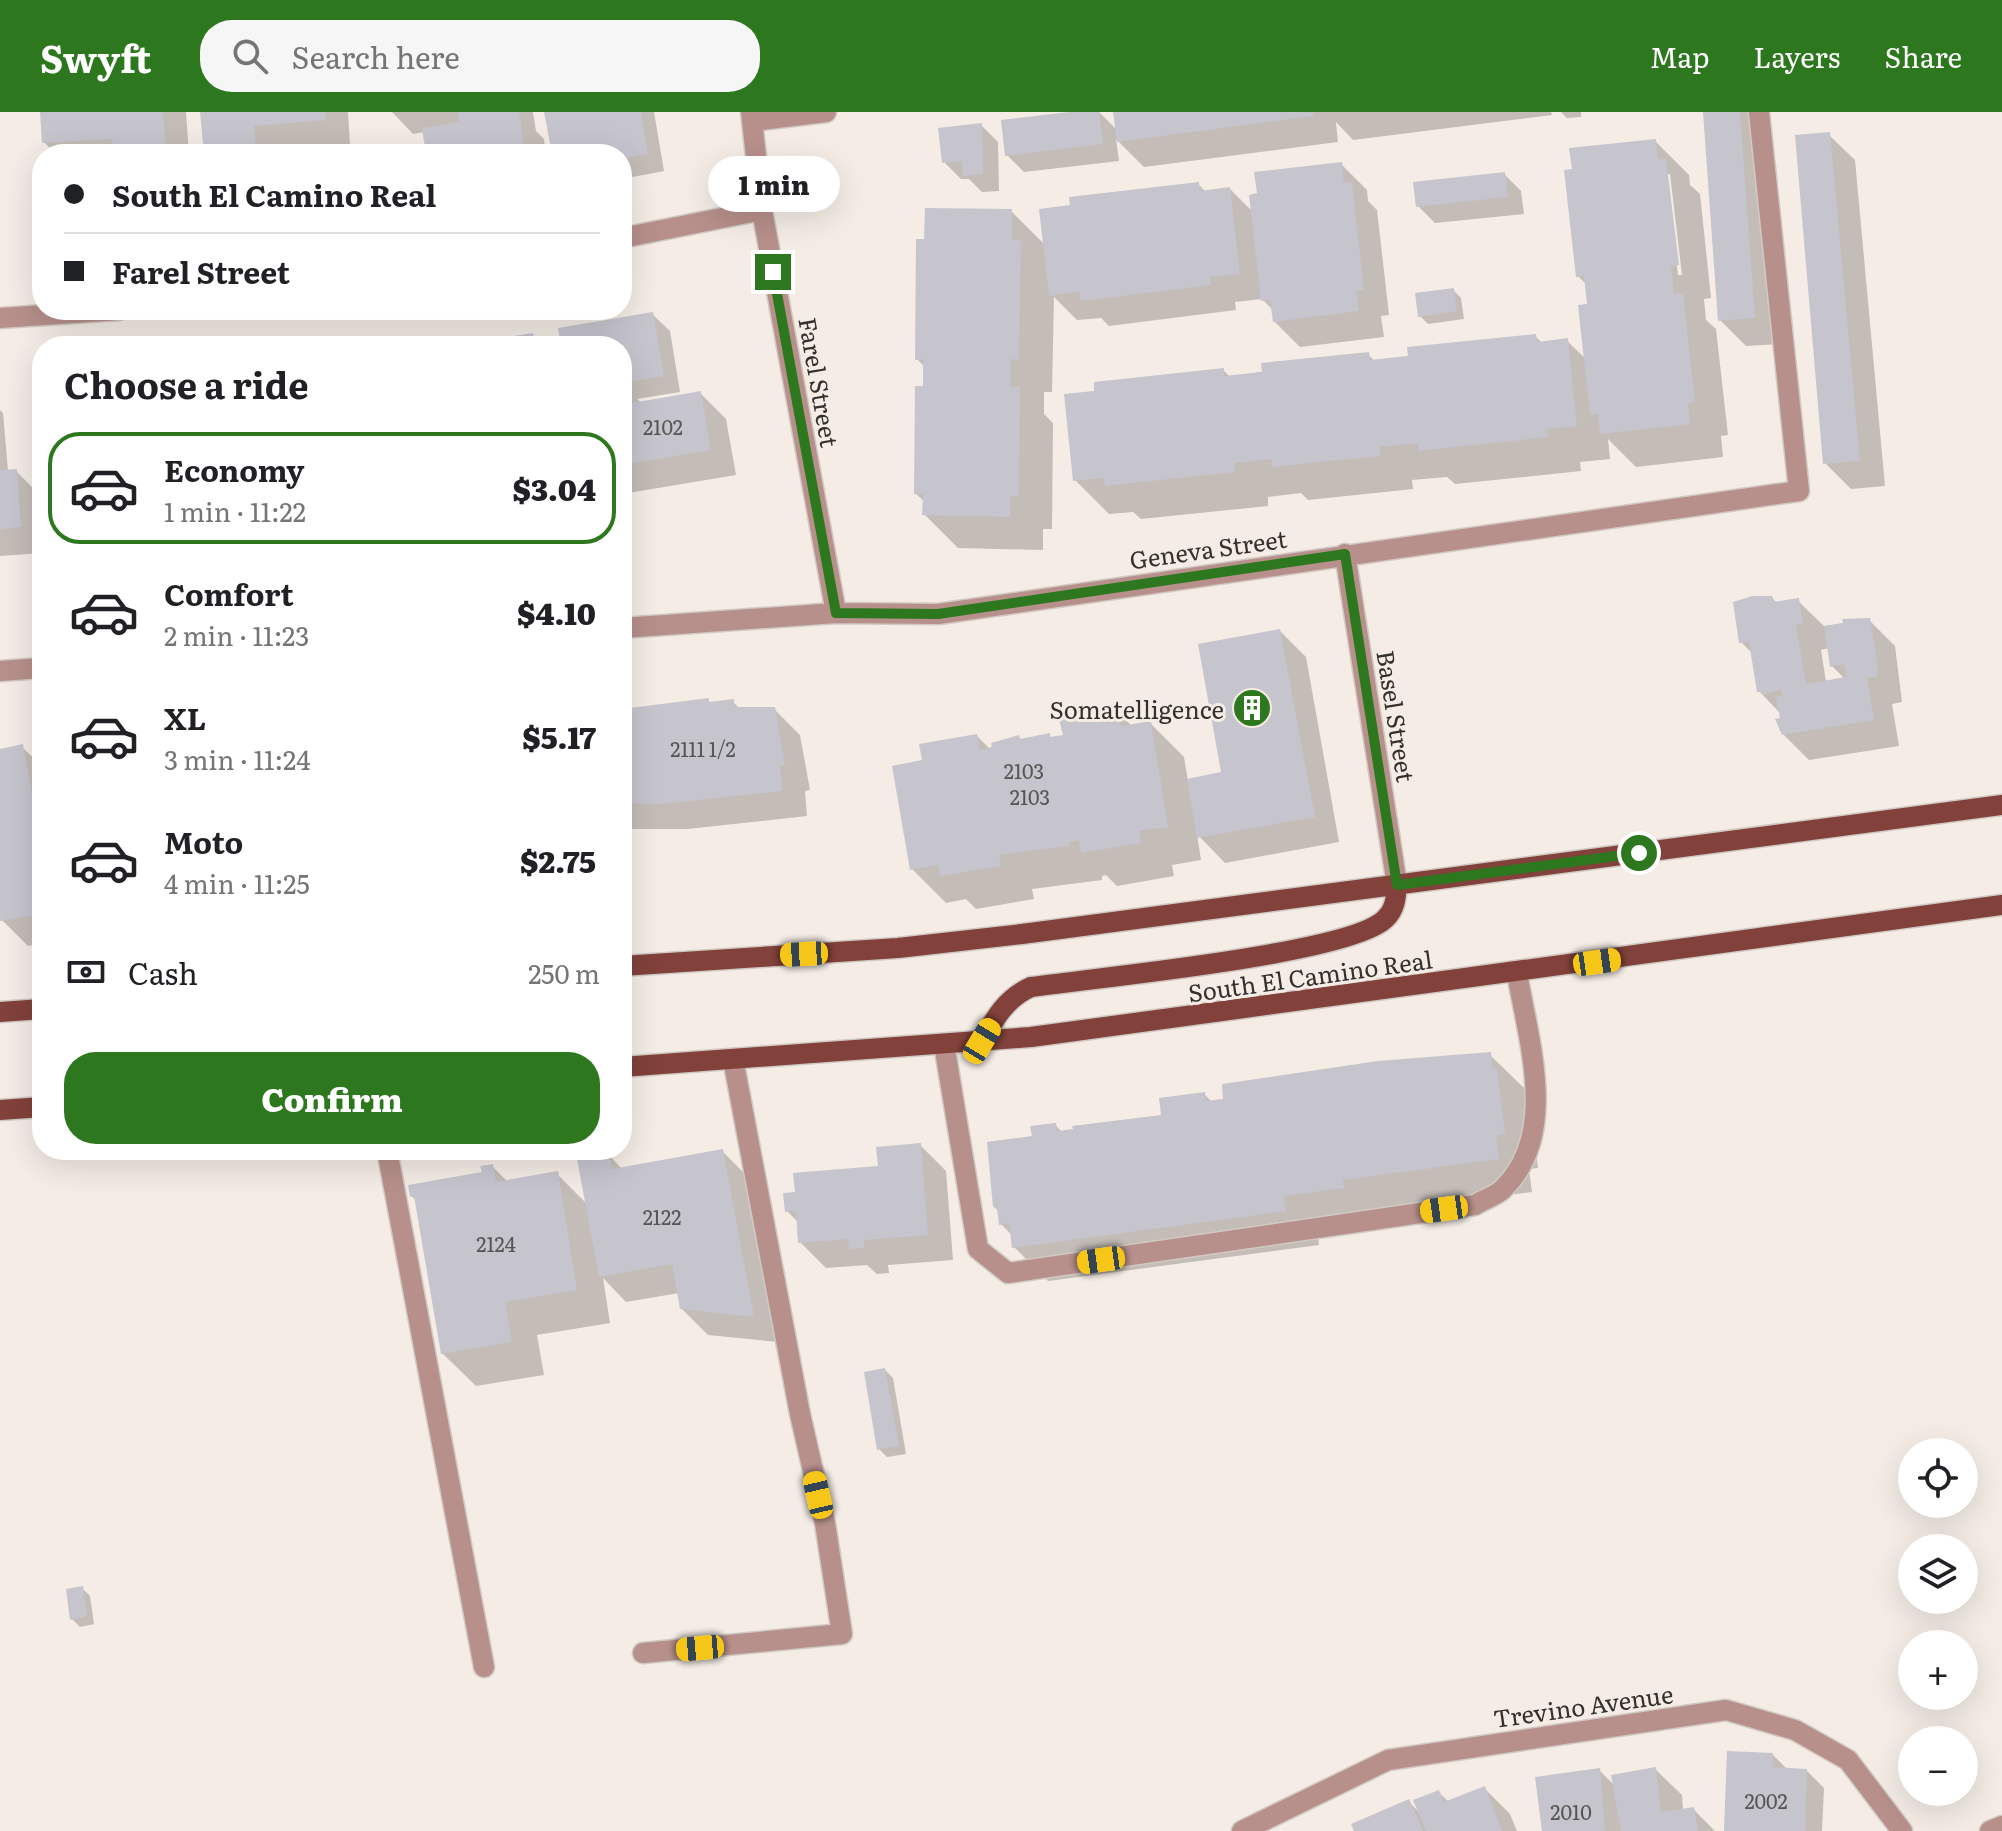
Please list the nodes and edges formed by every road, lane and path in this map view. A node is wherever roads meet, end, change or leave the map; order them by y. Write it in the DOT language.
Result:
graph roads {
  1 [pos="826,112"];
  2 [pos="1759,112"];
  3 [pos="752,116"];
  4 [pos="762,210"];
  5 [pos="632,236"];
  6 [pos="32,316"];
  7 [pos="0,318"];
  8 [pos="1345,554"];
  9 [pos="836,613"];
  10 [pos="632,627"];
  11 [pos="32,669"];
  12 [pos="0,671"];
  13 [pos="2002,805"];
  14 [pos="1397,885"];
  15 [pos="2002,905"];
  16 [pos="632,965"];
  17 [pos="1517,973"];
  18 [pos="32,1010"];
  19 [pos="0,1012"];
  20 [pos="982,1041"];
  21 [pos="944,1044"];
  22 [pos="733,1059"];
  23 [pos="632,1066"];
  24 [pos="32,1108"];
  25 [pos="0,1110"];
  26 [pos="389,1160"];
  27 [pos="643,1653"];
  28 [pos="484,1667"];
  29 [pos="2002,1826"];
  30 [pos="1242,1831"];
  31 [pos="1902,1831"];
  32 [pos="1990,1831"];
  1 -- 3 [label="street"];
  2 -- 8 [label="street, Geneva Street"];
  3 -- 4 [label="street, Farel Street"];
  4 -- 5 [label="street"];
  4 -- 9 [label="street, Farel Street"];
  6 -- 7 [label="street"];
  8 -- 9 [label="street, Geneva Street"];
  8 -- 14 [label="street, Basel Street"];
  9 -- 10 [label="street, Geneva Street"];
  11 -- 12 [label="street"];
  13 -- 14 [label="main road"];
  14 -- 16 [label="main road"];
  14 -- 20 [label="main road"];
  15 -- 17 [label="main road, South El Camino Real"];
  17 -- 20 [label="main road, South El Camino Real"];
  17 -- 21 [label="street"];
  18 -- 19 [label="main road"];
  20 -- 21 [label="main road, South El Camino Real"];
  21 -- 22 [label="main road, South El Camino Real"];
  22 -- 23 [label="main road, South El Camino Real"];
  22 -- 27 [label="street"];
  24 -- 25 [label="main road"];
  26 -- 28 [label="street"];
  29 -- 32 [label="street"];
  30 -- 31 [label="street, Trevino Avenue"];
}
